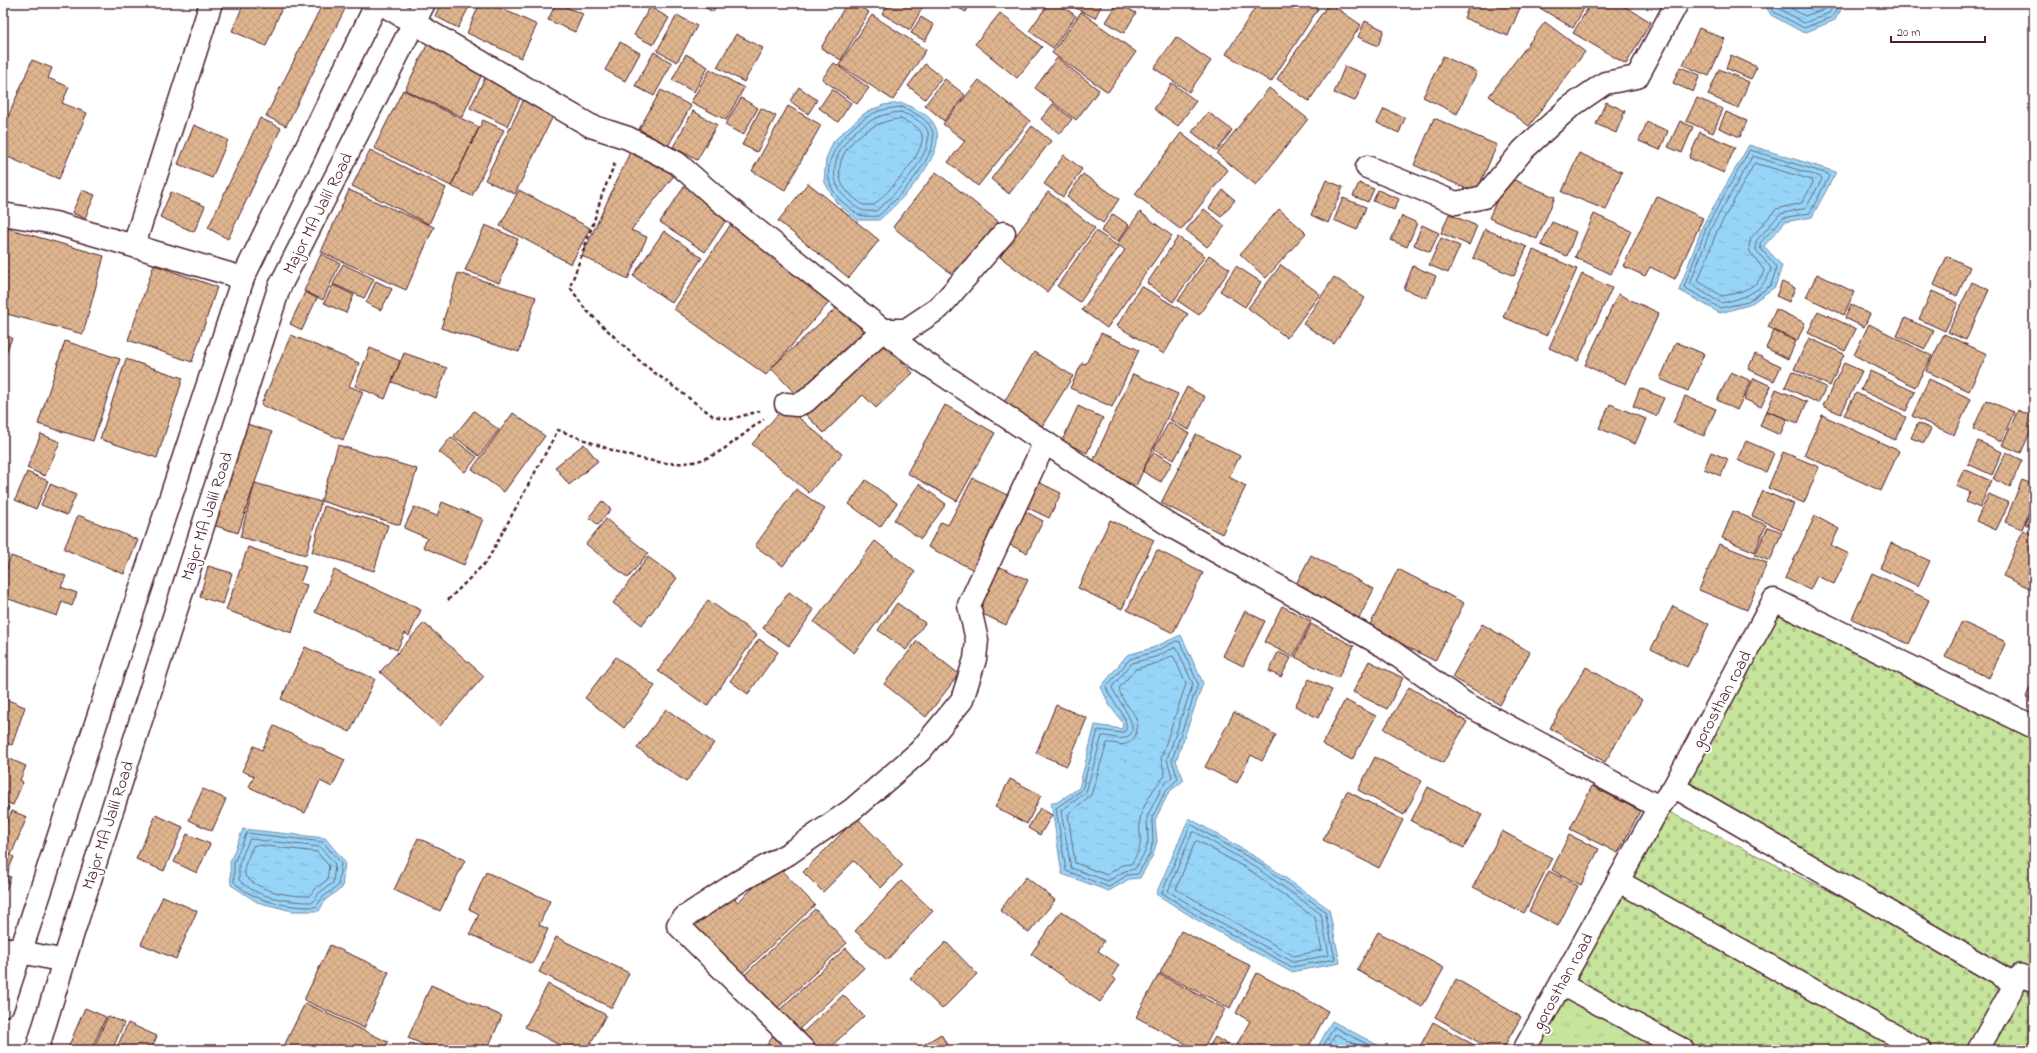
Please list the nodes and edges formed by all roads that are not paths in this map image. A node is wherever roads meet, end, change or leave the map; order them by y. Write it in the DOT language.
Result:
graph roads {
  1 [pos="211,3"];
  2 [pos="378,3"];
  3 [pos="1677,3"];
  4 [pos="419,12"];
  5 [pos="1367,167"];
  6 [pos="3,214"];
  7 [pos="1004,233"];
  8 [pos="134,245"];
  9 [pos="243,278"];
  10 [pos="883,330"];
  11 [pos="786,404"];
  12 [pos="1045,442"];
  13 [pos="2034,727"];
  14 [pos="1674,787"];
  15 [pos="1659,807"];
  16 [pos="1618,881"];
  17 [pos="11,950"];
  18 [pos="64,961"];
  19 [pos="2025,982"];
  20 [pos="1560,984"];
  21 [pos="3,1005"];
  22 [pos="37,1050"];
  23 [pos="804,1050"];
  24 [pos="1524,1050"];
  25 [pos="1684,1050"];
  26 [pos="1921,1050"];
  27 [pos="1978,1050"];
  1 -- 8 [label="street"];
  2 -- 4 [label="street"];
  2 -- 9 [label="street"];
  3 -- 5 [label="street"];
  4 -- 10 [label="street"];
  4 -- 18 [label="street, Major MA Jalil Road"];
  6 -- 8 [label="street"];
  7 -- 10 [label="street"];
  8 -- 9 [label="street"];
  9 -- 17 [label="street"];
  10 -- 11 [label="street"];
  10 -- 12 [label="street"];
  12 -- 15 [label="street"];
  12 -- 23 [label="street"];
  13 -- 14 [label="street, gorosthan road"];
  14 -- 15 [label="street, gorosthan road"];
  14 -- 19 [label="street"];
  15 -- 16 [label="street, gorosthan road"];
  16 -- 20 [label="street, gorosthan road"];
  16 -- 26 [label="street"];
  17 -- 18 [label="street"];
  17 -- 21 [label="street"];
  18 -- 22 [label="street, Major MA Jalil Road"];
  19 -- 27 [label="street"];
  20 -- 24 [label="street, gorosthan road"];
  20 -- 25 [label="street"];
}
